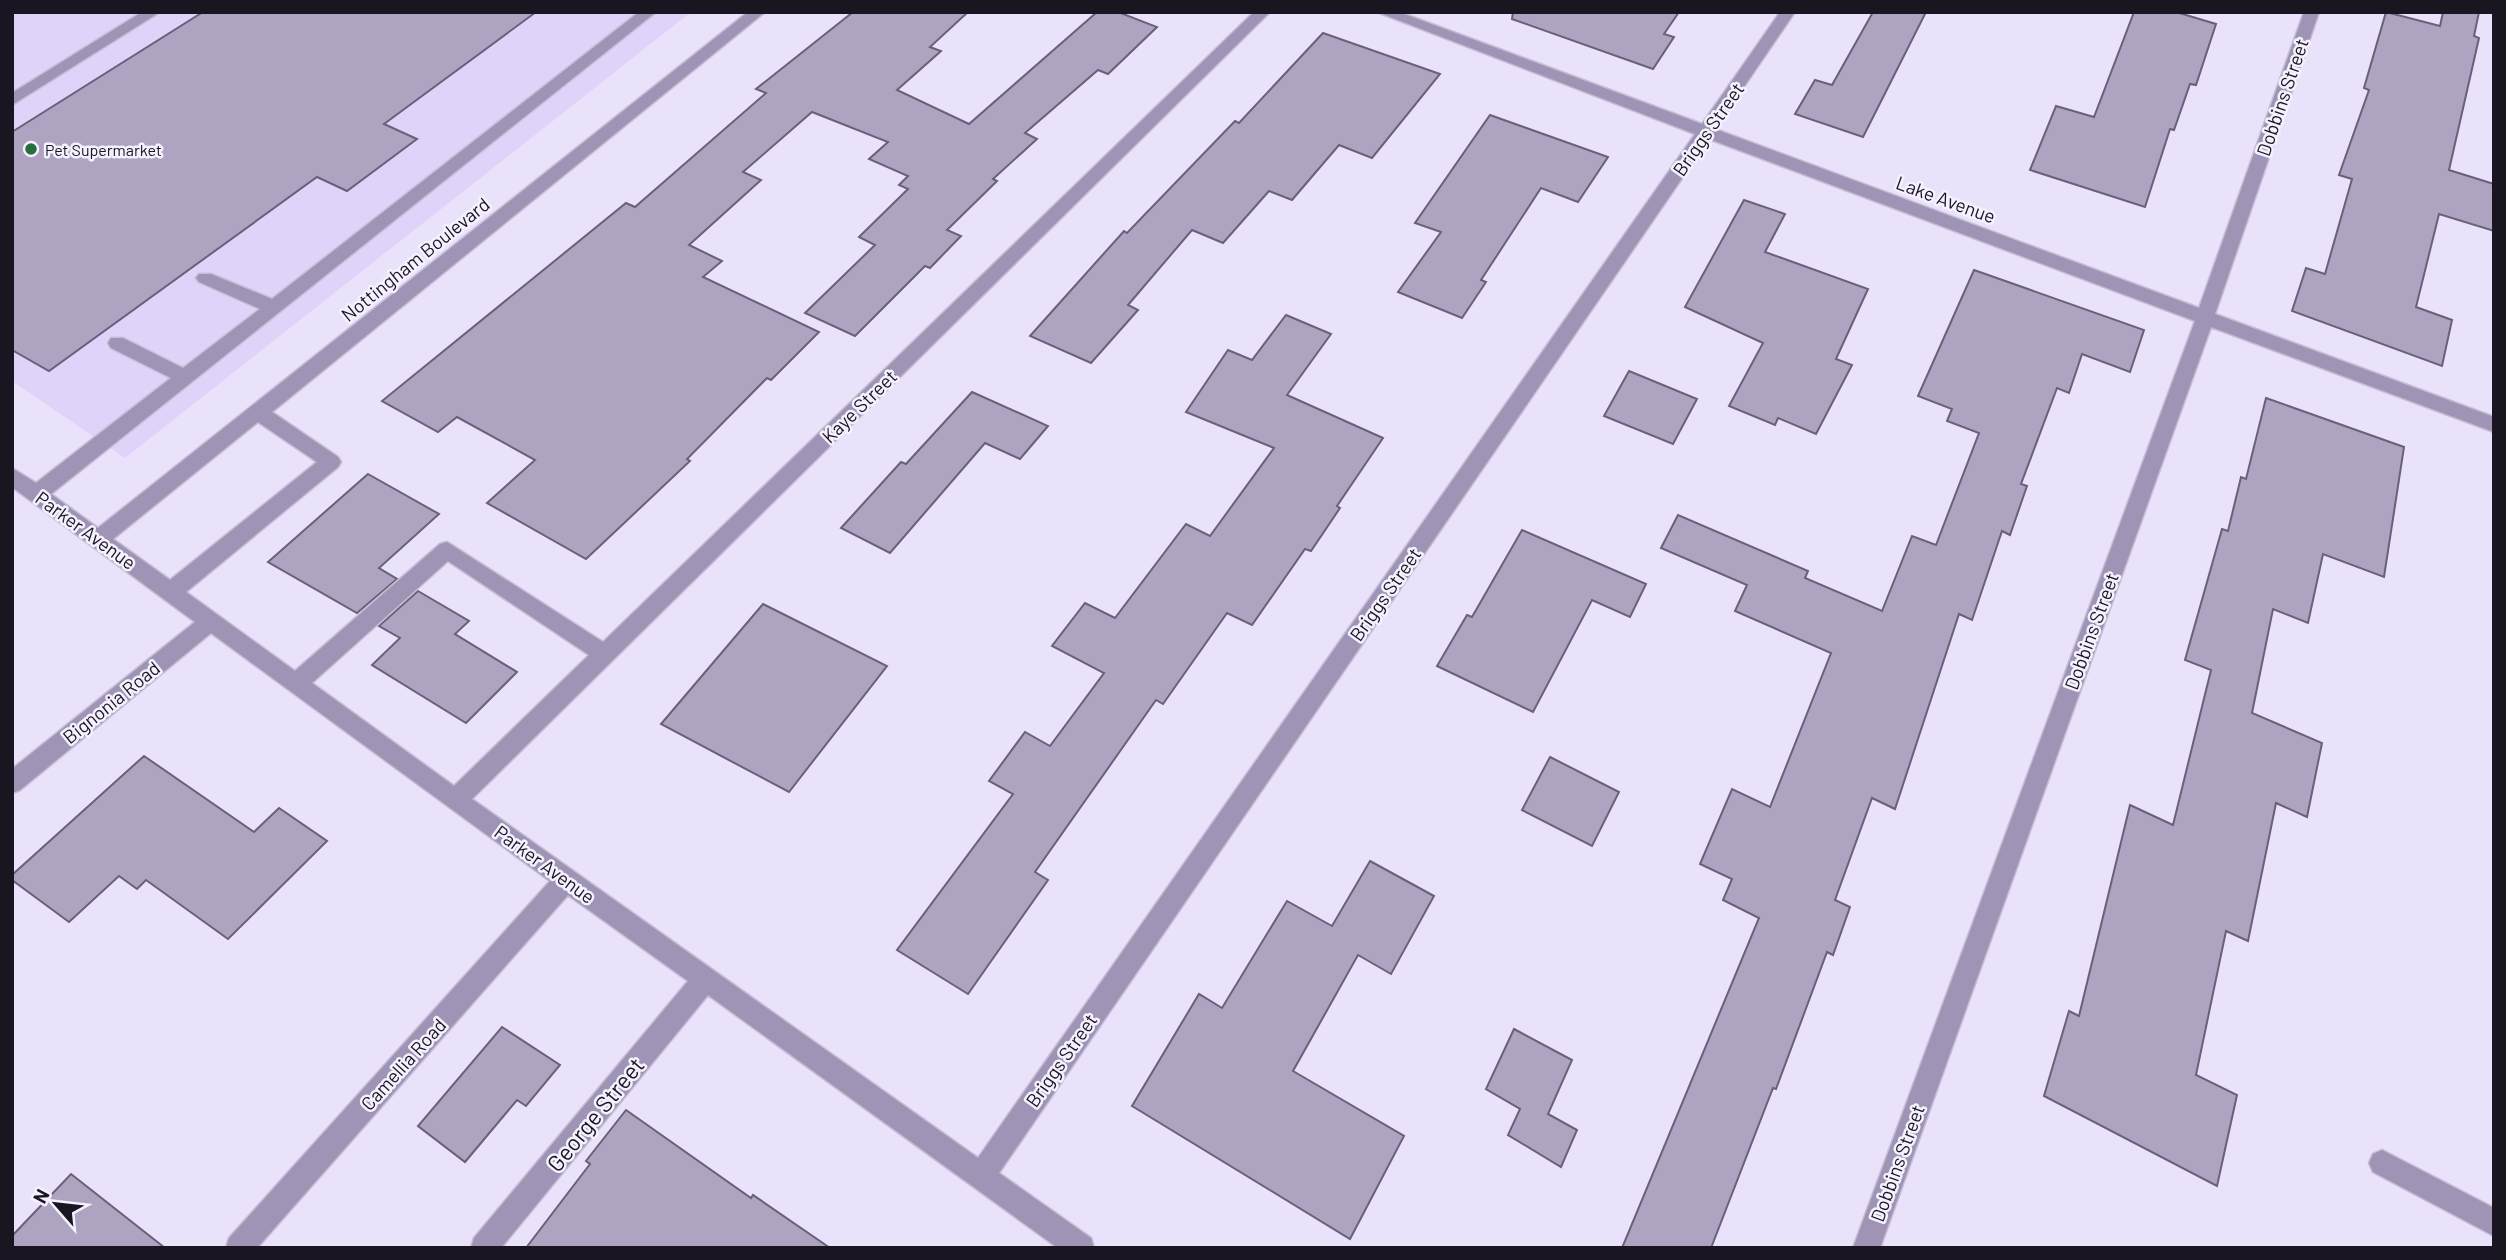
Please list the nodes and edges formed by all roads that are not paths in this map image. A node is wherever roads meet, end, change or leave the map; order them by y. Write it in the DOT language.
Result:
graph roads {
  1 [pos="153,12"];
  2 [pos="649,12"];
  3 [pos="758,12"];
  4 [pos="1264,12"];
  5 [pos="1384,12"];
  6 [pos="1788,12"];
  7 [pos="2312,12"];
  8 [pos="12,100"];
  9 [pos="1706,132"];
  10 [pos="205,278"];
  11 [pos="273,307"];
  12 [pos="2205,317"];
  13 [pos="117,342"];
  14 [pos="184,377"];
  15 [pos="258,412"];
  16 [pos="2494,425"];
  17 [pos="12,476"];
  18 [pos="36,494"];
  19 [pos="99,540"];
  20 [pos="171,592"];
  21 [pos="211,621"];
  22 [pos="605,654"];
  23 [pos="296,684"];
  24 [pos="12,783"];
  25 [pos="455,800"];
  26 [pos="566,880"];
  27 [pos="705,980"];
  28 [pos="2382,1163"];
  29 [pos="981,1177"];
  30 [pos="2494,1223"];
  31 [pos="239,1248"];
  32 [pos="484,1248"];
  33 [pos="1081,1248"];
  34 [pos="1866,1248"];
  1 -- 8 [label="street"];
  2 -- 11 [label="street"];
  3 -- 15 [label="street, Nottingham Boulevard"];
  4 -- 22 [label="street, Kaye Street"];
  5 -- 9 [label="street, Lake Avenue"];
  6 -- 9 [label="street, Briggs Street"];
  7 -- 12 [label="street, Dobbins Street"];
  9 -- 12 [label="street, Lake Avenue"];
  9 -- 29 [label="street, Briggs Street"];
  10 -- 11 [label="street"];
  11 -- 14 [label="street"];
  12 -- 16 [label="street, Lake Avenue"];
  12 -- 34 [label="street, Dobbins Street"];
  13 -- 14 [label="street"];
  14 -- 18 [label="street"];
  15 -- 19 [label="street, Nottingham Boulevard"];
  15 -- 20 [label="street"];
  17 -- 18 [label="street, Parker Avenue"];
  18 -- 19 [label="street, Parker Avenue"];
  19 -- 20 [label="street, Parker Avenue"];
  20 -- 21 [label="street, Parker Avenue"];
  21 -- 23 [label="street, Parker Avenue"];
  21 -- 24 [label="street, Bignonia Road"];
  22 -- 23 [label="street"];
  22 -- 25 [label="street, Kaye Street"];
  23 -- 25 [label="street, Parker Avenue"];
  25 -- 26 [label="street, Parker Avenue"];
  26 -- 27 [label="street, Parker Avenue"];
  26 -- 31 [label="street, Camellia Road"];
  27 -- 29 [label="street, Parker Avenue"];
  27 -- 32 [label="street, George Street"];
  28 -- 30 [label="street"];
  29 -- 33 [label="street, Parker Avenue"];
}
